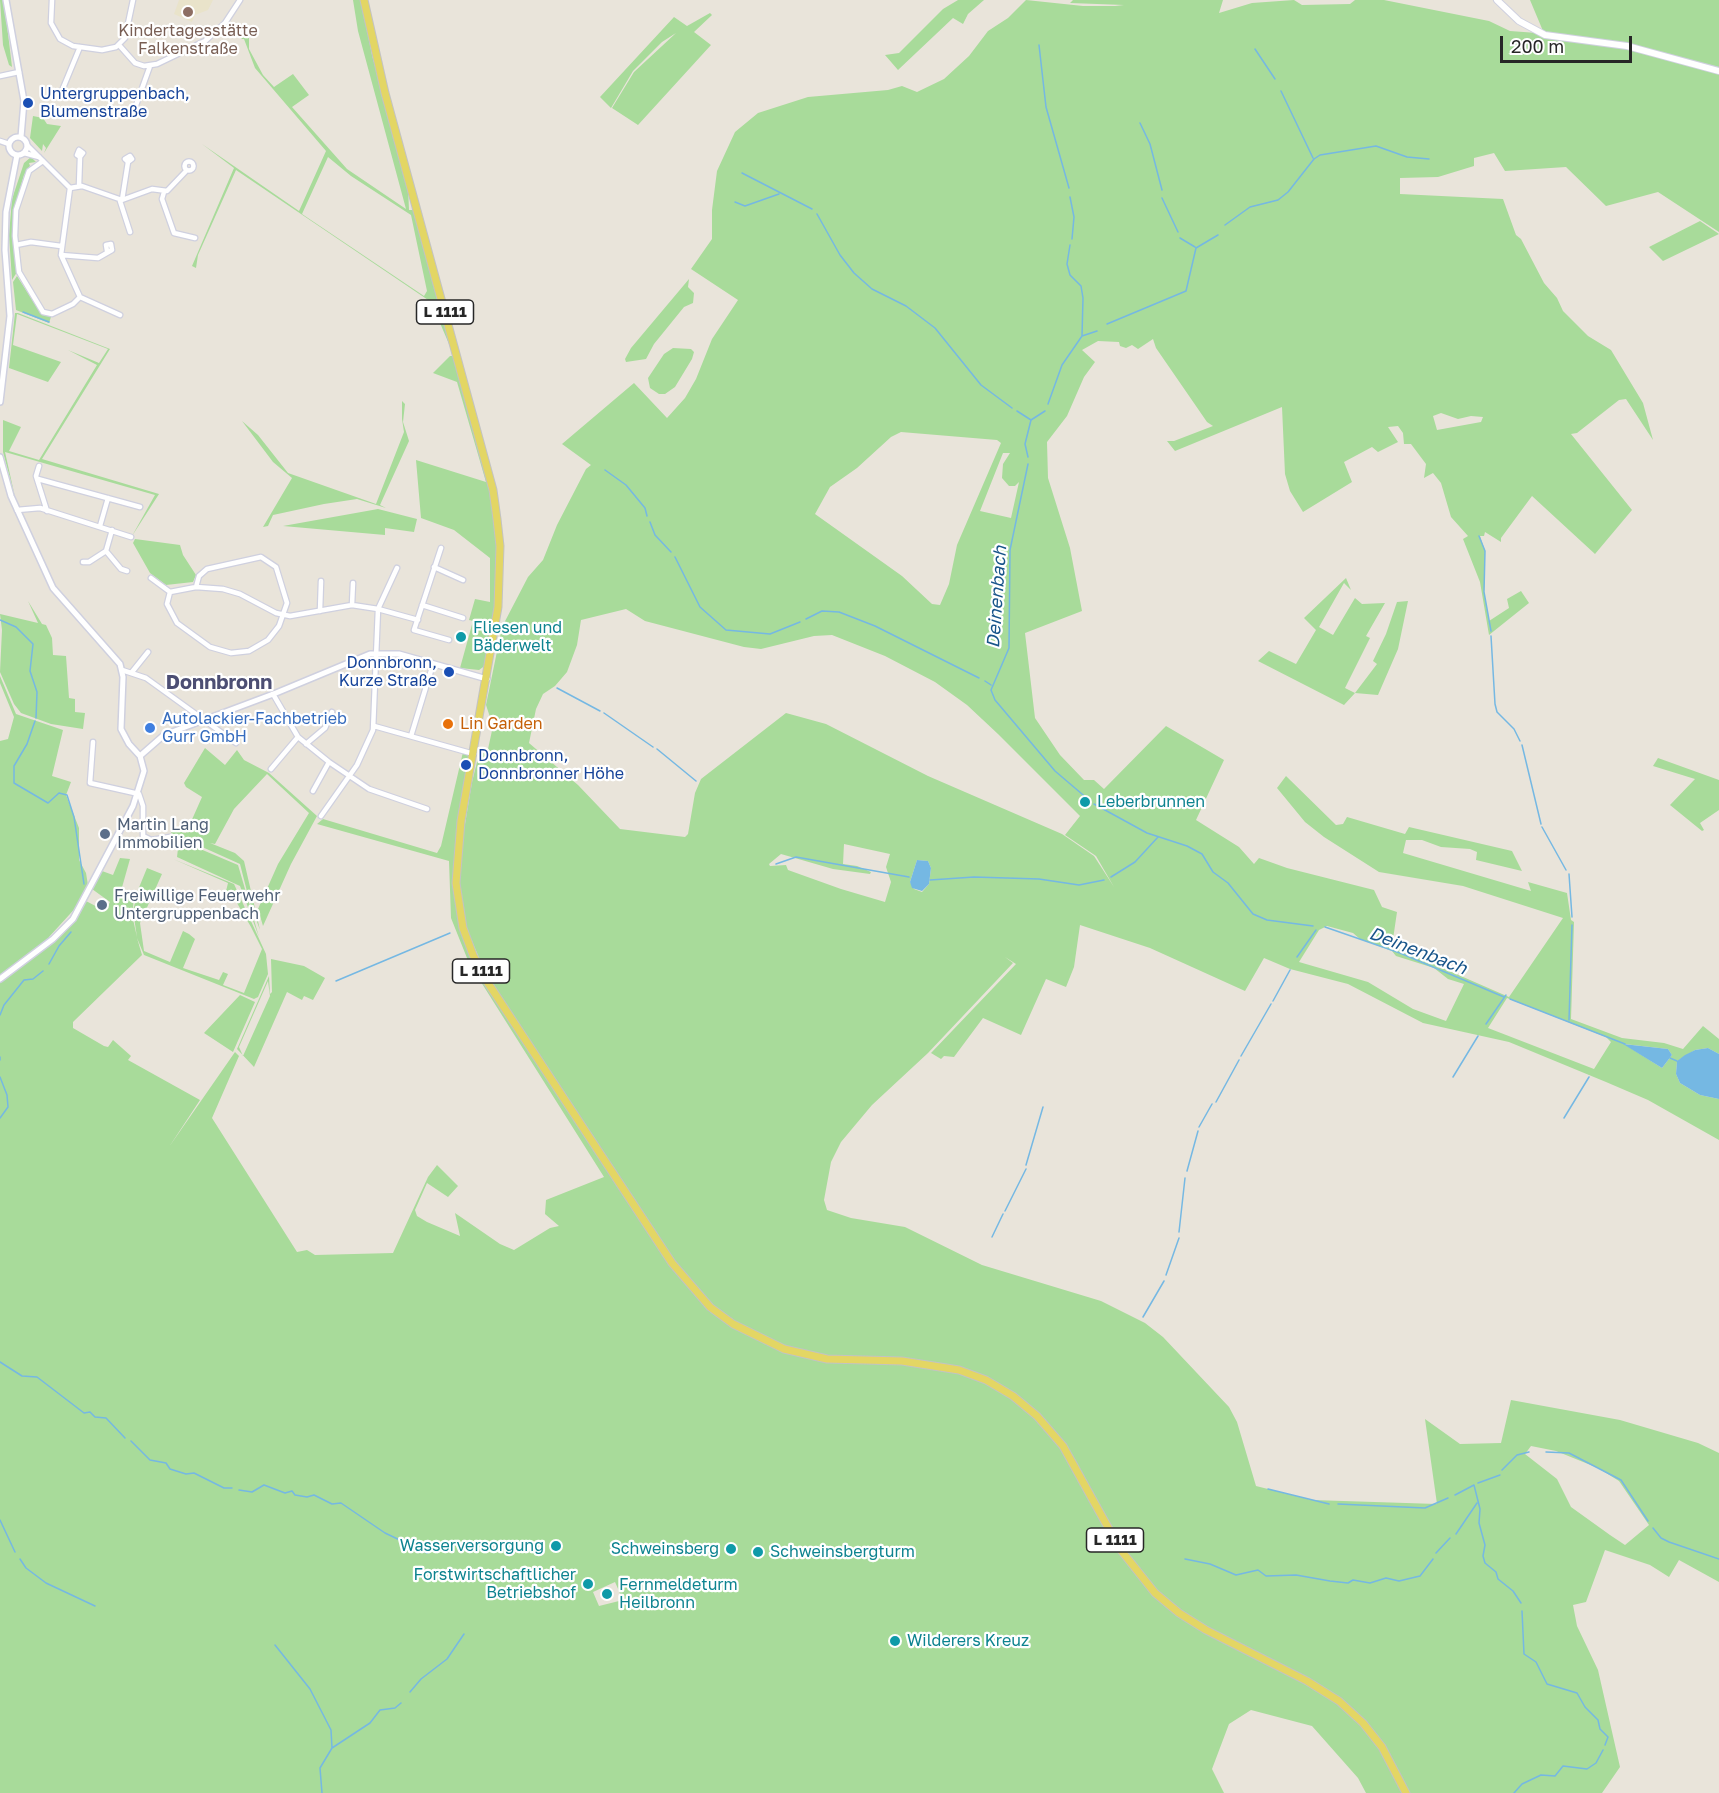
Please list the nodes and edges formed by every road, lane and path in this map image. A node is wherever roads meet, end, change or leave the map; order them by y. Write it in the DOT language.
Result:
graph roads {
  1 [pos="6,0"];
  2 [pos="52,0"];
  3 [pos="133,0"];
  4 [pos="240,0"];
  5 [pos="364,0"];
  6 [pos="1497,0"];
  7 [pos="119,45"];
  8 [pos="80,47"];
  9 [pos="150,66"];
  10 [pos="1719,71"];
  11 [pos="18,72"];
  12 [pos="0,76"];
  13 [pos="61,93"];
  14 [pos="135,108"];
  15 [pos="21,137"];
  16 [pos="0,141"];
  17 [pos="9,144"];
  18 [pos="27,145"];
  19 [pos="24,153"];
  20 [pos="17,155"];
  21 [pos="80,157"];
  22 [pos="42,160"];
  23 [pos="128,162"];
  24 [pos="187,170"];
  25 [pos="79,186"];
  26 [pos="70,188"];
  27 [pos="164,192"];
  28 [pos="121,201"];
  29 [pos="130,232"];
  30 [pos="195,238"];
  31 [pos="16,245"];
  32 [pos="61,246"];
  33 [pos="107,251"];
  34 [pos="61,255"];
  35 [pos="80,297"];
  36 [pos="120,315"];
  37 [pos="0,402"];
  38 [pos="0,457"];
  39 [pos="39,466"];
  40 [pos="38,480"];
  41 [pos="108,498"];
  42 [pos="140,507"];
  43 [pos="17,510"];
  44 [pos="49,511"];
  45 [pos="100,526"];
  46 [pos="112,530"];
  47 [pos="131,537"];
  48 [pos="441,548"];
  49 [pos="106,551"];
  50 [pos="83,562"];
  51 [pos="434,567"];
  52 [pos="397,568"];
  53 [pos="127,571"];
  54 [pos="151,578"];
  55 [pos="463,580"];
  56 [pos="321,581"];
  57 [pos="353,583"];
  58 [pos="196,587"];
  59 [pos="170,592"];
  60 [pos="352,605"];
  61 [pos="422,605"];
  62 [pos="378,609"];
  63 [pos="320,611"];
  64 [pos="284,615"];
  65 [pos="463,618"];
  66 [pos="418,620"];
  67 [pos="449,640"];
  68 [pos="148,652"];
  69 [pos="376,652"];
  70 [pos="433,663"];
  71 [pos="122,670"];
  72 [pos="132,672"];
  73 [pos="487,679"];
  74 [pos="273,694"];
  75 [pos="332,712"];
  76 [pos="202,720"];
  77 [pos="374,726"];
  78 [pos="411,736"];
  79 [pos="298,737"];
  80 [pos="93,742"];
  81 [pos="236,743"];
  82 [pos="306,744"];
  83 [pos="474,754"];
  84 [pos="140,756"];
  85 [pos="329,762"];
  86 [pos="271,769"];
  87 [pos="349,777"];
  88 [pos="313,791"];
  89 [pos="139,794"];
  90 [pos="427,808"];
  91 [pos="321,816"];
  92 [pos="170,837"];
  93 [pos="0,979"];
  94 [pos="1406,1793"];
  1 -- 11 [label="street"];
  2 -- 8 [label="street"];
  3 -- 7 [label="street"];
  4 -- 9 [label="street"];
  5 -- 73 [label="main road, L 1111"];
  6 -- 10 [label="main road"];
  7 -- 8 [label="street"];
  7 -- 9 [label="street"];
  8 -- 13 [label="street"];
  9 -- 14 [label="street"];
  11 -- 12 [label="street"];
  11 -- 15 [label="street"];
  15 -- 17 [label="street"];
  15 -- 18 [label="street"];
  16 -- 17 [label="street"];
  17 -- 20 [label="street"];
  18 -- 19 [label="street"];
  18 -- 22 [label="street"];
  19 -- 20 [label="street"];
  19 -- 22 [label="street"];
  20 -- 37 [label="street"];
  21 -- 25 [label="street"];
  22 -- 26 [label="street"];
  22 -- 31 [label="street"];
  23 -- 28 [label="street"];
  24 -- 27 [label="street"];
  25 -- 26 [label="street"];
  25 -- 28 [label="street"];
  26 -- 32 [label="street"];
  27 -- 28 [label="street"];
  27 -- 30 [label="street"];
  28 -- 29 [label="street"];
  31 -- 32 [label="street"];
  31 -- 35 [label="street"];
  32 -- 34 [label="street"];
  33 -- 34 [label="street"];
  34 -- 35 [label="street"];
  35 -- 36 [label="street"];
  38 -- 43 [label="street"];
  39 -- 40 [label="street"];
  40 -- 41 [label="street"];
  40 -- 44 [label="street"];
  41 -- 42 [label="street"];
  41 -- 45 [label="street"];
  43 -- 44 [label="street"];
  43 -- 71 [label="street"];
  44 -- 45 [label="street"];
  45 -- 46 [label="street"];
  46 -- 47 [label="street"];
  46 -- 49 [label="street"];
  48 -- 51 [label="street"];
  49 -- 50 [label="street"];
  49 -- 53 [label="street"];
  51 -- 55 [label="street"];
  51 -- 61 [label="street"];
  52 -- 62 [label="street"];
  54 -- 59 [label="street"];
  56 -- 63 [label="street"];
  57 -- 60 [label="street"];
  58 -- 59 [label="street"];
  58 -- 64 [label="street"];
  58 -- 64 [label="street"];
  59 -- 64 [label="street"];
  60 -- 62 [label="street"];
  60 -- 63 [label="street"];
  61 -- 65 [label="street"];
  61 -- 66 [label="street"];
  62 -- 66 [label="street"];
  62 -- 69 [label="street"];
  63 -- 64 [label="street"];
  66 -- 67 [label="street"];
  68 -- 72 [label="street"];
  69 -- 70 [label="street"];
  69 -- 74 [label="street"];
  69 -- 77 [label="street"];
  70 -- 73 [label="street"];
  70 -- 78 [label="street"];
  71 -- 72 [label="street"];
  71 -- 84 [label="street"];
  72 -- 76 [label="street"];
  73 -- 83 [label="main road, L 1111"];
  74 -- 76 [label="street"];
  74 -- 79 [label="street"];
  75 -- 82 [label="street"];
  76 -- 81 [label="street"];
  76 -- 84 [label="street"];
  77 -- 78 [label="street"];
  77 -- 87 [label="street"];
  78 -- 83 [label="street"];
  79 -- 82 [label="street"];
  79 -- 86 [label="street"];
  80 -- 89 [label="street"];
  82 -- 85 [label="street"];
  83 -- 94 [label="main road, L 1111"];
  84 -- 89 [label="street"];
  85 -- 87 [label="street"];
  85 -- 88 [label="street"];
  87 -- 90 [label="street"];
  87 -- 91 [label="street"];
  89 -- 92 [label="street"];
  89 -- 93 [label="street"];
}
